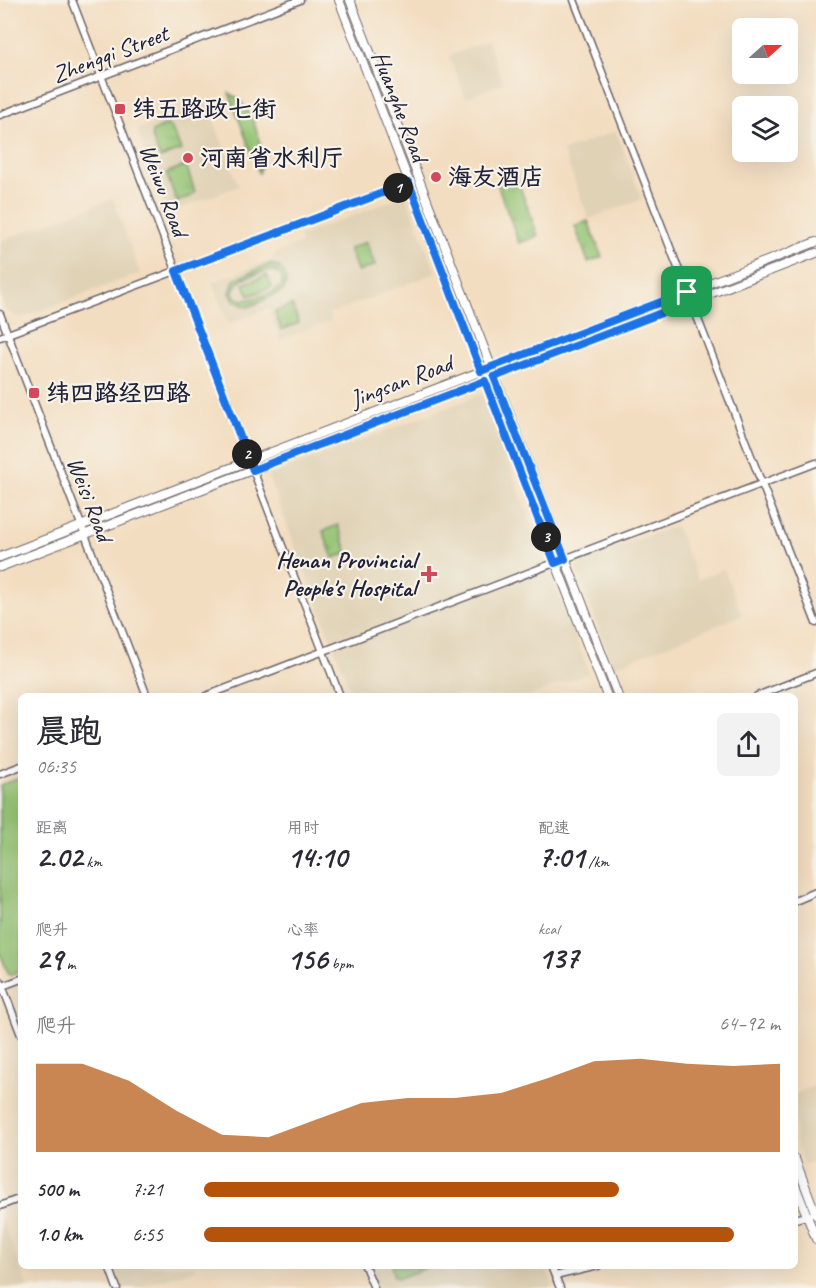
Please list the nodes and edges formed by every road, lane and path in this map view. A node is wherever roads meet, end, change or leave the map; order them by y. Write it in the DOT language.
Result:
graph roads {
  1 [pos="72,0"];
  2 [pos="300,0"];
  3 [pos="339,0"];
  4 [pos="350,0"];
  5 [pos="574,0"];
  6 [pos="101,76"];
  7 [pos="0,115"];
  8 [pos="409,183"];
  9 [pos="816,242"];
  10 [pos="816,254"];
  11 [pos="176,271"];
  12 [pos="687,292"];
  13 [pos="690,302"];
  14 [pos="0,314"];
  15 [pos="8,334"];
  16 [pos="0,337"];
  17 [pos="491,368"];
  18 [pos="481,371"];
  19 [pos="494,377"];
  20 [pos="485,381"];
  21 [pos="249,460"];
  22 [pos="816,463"];
  23 [pos="253,470"];
  24 [pos="761,484"];
  25 [pos="81,525"];
  26 [pos="85,534"];
  27 [pos="0,557"];
  28 [pos="565,559"];
  29 [pos="555,563"];
  30 [pos="0,567"];
  31 [pos="816,623"];
  32 [pos="323,652"];
  33 [pos="816,673"];
  34 [pos="146,693"];
  35 [pos="214,693"];
  36 [pos="339,693"];
  37 [pos="606,693"];
  38 [pos="617,693"];
  39 [pos="765,693"];
  40 [pos="18,767"];
  41 [pos="0,774"];
  42 [pos="816,892"];
  43 [pos="798,899"];
  44 [pos="18,980"];
  45 [pos="1,985"];
  46 [pos="18,1028"];
  47 [pos="798,1167"];
  48 [pos="798,1193"];
  49 [pos="18,1199"];
  50 [pos="0,1206"];
  51 [pos="816,1214"];
  52 [pos="807,1216"];
  53 [pos="798,1218"];
  54 [pos="816,1239"];
  55 [pos="110,1269"];
  56 [pos="366,1269"];
  57 [pos="552,1269"];
  58 [pos="585,1269"];
  59 [pos="555,1276"];
  60 [pos="117,1288"];
  61 [pos="374,1288"];
  62 [pos="560,1288"];
  1 -- 6 [label="street, Weiwu Road"];
  2 -- 6 [label="street, Zhengqi Street"];
  3 -- 8 [label="main road, Huanghe Road"];
  4 -- 17 [label="main road, Huanghe Road"];
  5 -- 12 [label="street"];
  6 -- 7 [label="street, Zhengqi Street"];
  6 -- 11 [label="street, Weiwu Road"];
  8 -- 11 [label="street"];
  8 -- 18 [label="main road, Huanghe Road"];
  9 -- 12 [label="main road, Jingsan Road"];
  10 -- 13 [label="main road, Jingsan Road"];
  11 -- 15 [label="street"];
  11 -- 21 [label="street, Weiwu Road"];
  12 -- 13 [label="street"];
  12 -- 17 [label="main road, Jingsan Road"];
  13 -- 19 [label="main road, Jingsan Road"];
  13 -- 24 [label="street"];
  14 -- 15 [label="street, Weisi Road"];
  15 -- 16 [label="street"];
  15 -- 25 [label="street, Weisi Road"];
  17 -- 18 [label="main road, Jingsan Road"];
  17 -- 19 [label="main road, Huanghe Road"];
  18 -- 20 [label="main road, Huanghe Road"];
  18 -- 21 [label="main road, Jingsan Road"];
  19 -- 20 [label="main road, Jingsan Road"];
  19 -- 28 [label="main road, Huanghe Road"];
  20 -- 23 [label="main road, Jingsan Road"];
  20 -- 29 [label="main road, Huanghe Road"];
  21 -- 23 [label="street, Weiwu Road"];
  21 -- 25 [label="main road, Jingsan Road"];
  22 -- 24 [label="street"];
  23 -- 26 [label="main road, Jingsan Road"];
  23 -- 32 [label="street, Weiwu Road"];
  24 -- 28 [label="street"];
  24 -- 31 [label="street"];
  25 -- 26 [label="street, Weisi Road"];
  25 -- 27 [label="main road, Jingsan Road"];
  26 -- 30 [label="main road, Jingsan Road"];
  26 -- 34 [label="street, Weisi Road"];
  28 -- 29 [label="street"];
  28 -- 38 [label="main road, Huanghe Road"];
  29 -- 32 [label="street"];
  29 -- 37 [label="main road, Huanghe Road"];
  32 -- 35 [label="street"];
  32 -- 36 [label="street, Weiwu Road"];
  33 -- 39 [label="street"];
  40 -- 41 [label="street"];
  42 -- 43 [label="street"];
  44 -- 45 [label="street"];
  45 -- 46 [label="street"];
  47 -- 51 [label="main road"];
  48 -- 52 [label="main road"];
  49 -- 50 [label="street"];
  51 -- 52 [label="street"];
  52 -- 53 [label="street"];
  52 -- 54 [label="main road"];
  55 -- 60 [label="street"];
  56 -- 61 [label="street"];
  57 -- 59 [label="street"];
  58 -- 59 [label="street"];
  59 -- 62 [label="street"];
}
